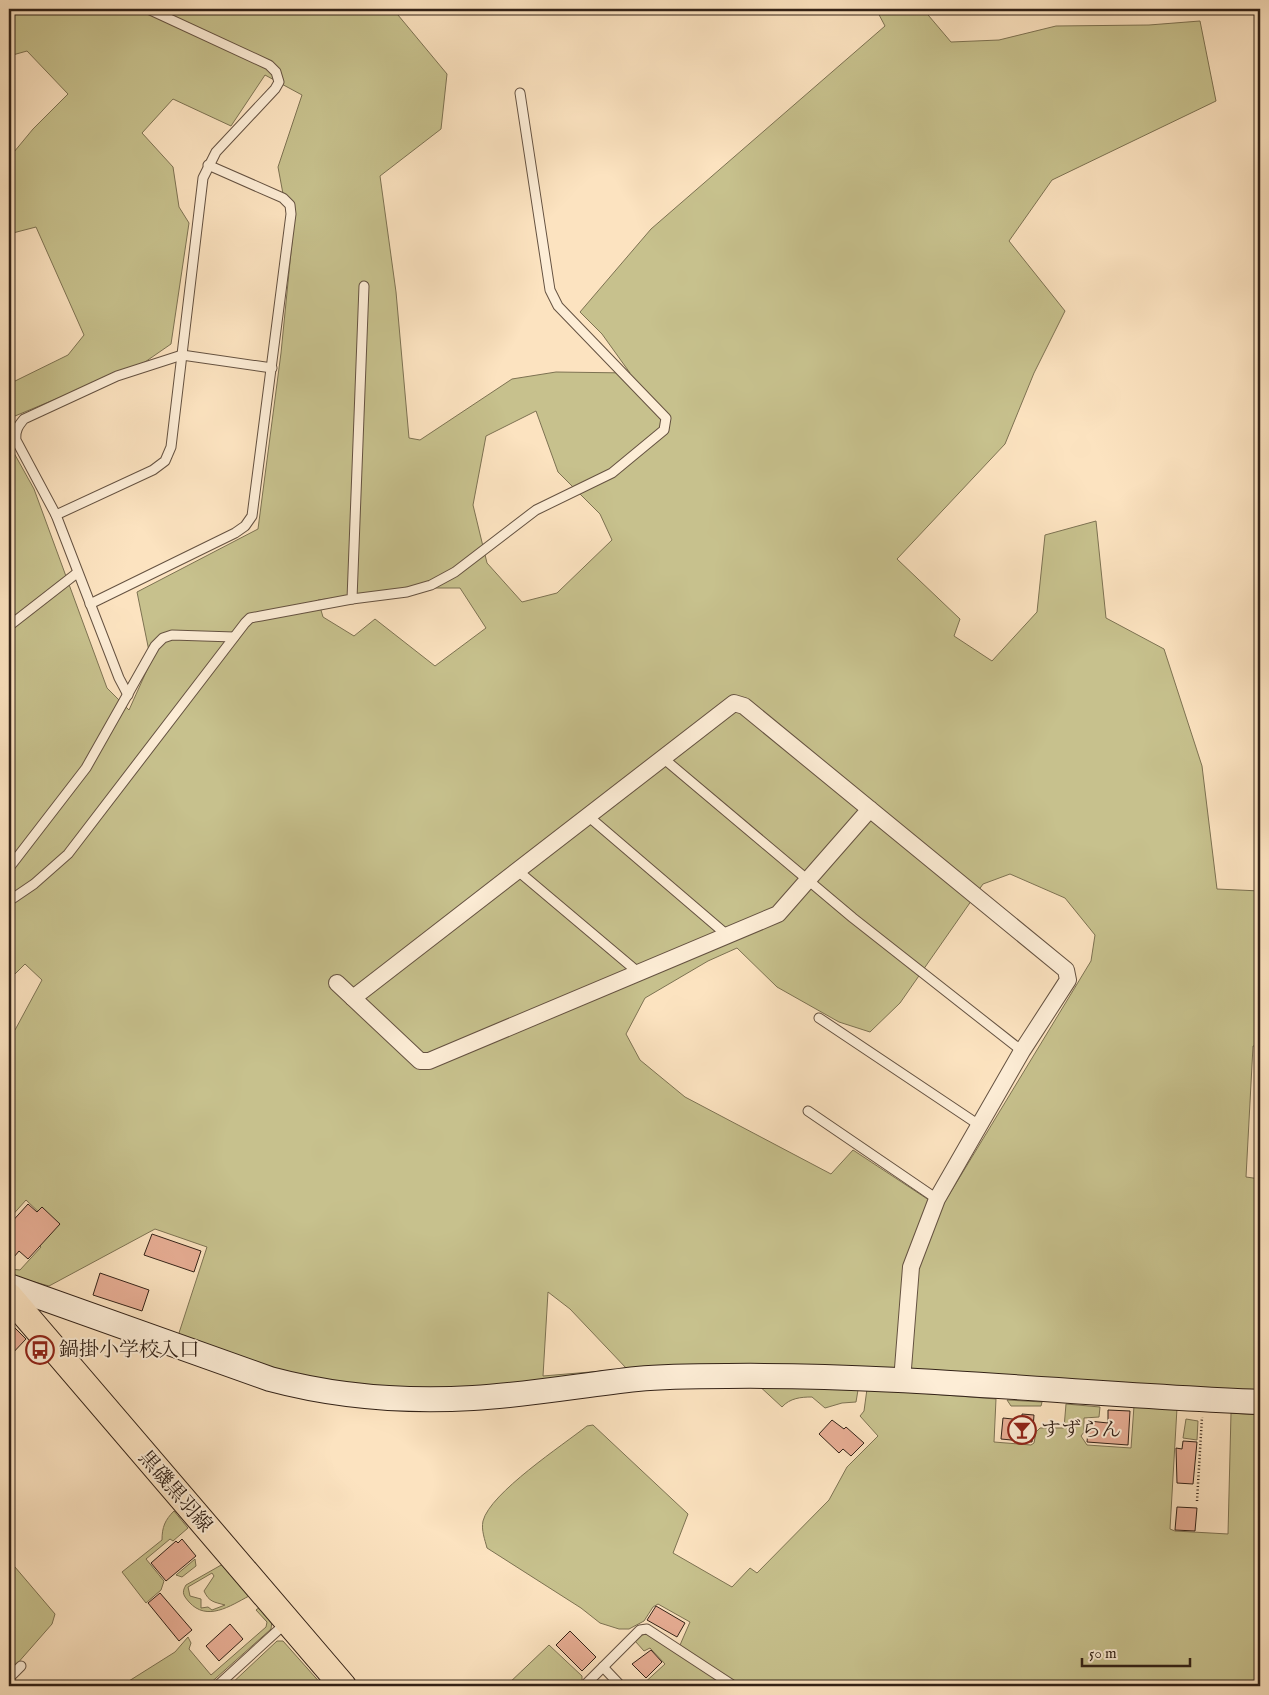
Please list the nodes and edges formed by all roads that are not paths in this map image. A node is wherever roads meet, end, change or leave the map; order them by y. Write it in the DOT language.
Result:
graph roads {
  1 [pos="148,9"];
  2 [pos="520,93"];
  3 [pos="208,165"];
  4 [pos="364,286"];
  5 [pos="182,354"];
  6 [pos="272,368"];
  7 [pos="56,515"];
  8 [pos="77,573"];
  9 [pos="352,599"];
  10 [pos="90,604"];
  11 [pos="9,626"];
  12 [pos="234,637"];
  13 [pos="128,695"];
  14 [pos="663,758"];
  15 [pos="870,809"];
  16 [pos="588,816"];
  17 [pos="9,868"];
  18 [pos="518,871"];
  19 [pos="809,880"];
  20 [pos="9,901"];
  21 [pos="727,935"];
  22 [pos="639,973"];
  23 [pos="337,983"];
  24 [pos="353,998"];
  25 [pos="819,1018"];
  26 [pos="1022,1051"];
  27 [pos="808,1111"];
  28 [pos="979,1125"];
  29 [pos="938,1199"];
  30 [pos="9,1286"];
  31 [pos="9,1296"];
  32 [pos="902,1381"];
  33 [pos="1260,1402"];
  34 [pos="287,1621"];
  35 [pos="21,1666"];
  36 [pos="603,1667"];
  37 [pos="9,1678"];
  38 [pos="218,1686"];
  39 [pos="342,1686"];
  40 [pos="584,1686"];
  41 [pos="621,1686"];
  42 [pos="734,1686"];
  1 -- 3 [label="lane"];
  2 -- 9 [label="lane"];
  3 -- 5 [label="lane"];
  3 -- 6 [label="lane"];
  4 -- 9 [label="lane"];
  5 -- 6 [label="lane"];
  5 -- 7 [label="lane"];
  5 -- 7 [label="lane"];
  6 -- 10 [label="lane"];
  7 -- 8 [label="lane"];
  8 -- 10 [label="lane"];
  8 -- 11 [label="lane"];
  9 -- 12 [label="lane"];
  10 -- 13 [label="lane"];
  12 -- 13 [label="lane"];
  12 -- 20 [label="lane"];
  13 -- 17 [label="lane"];
  14 -- 15 [label="street"];
  14 -- 16 [label="street"];
  14 -- 19 [label="lane"];
  15 -- 19 [label="street"];
  15 -- 26 [label="street"];
  16 -- 18 [label="street"];
  16 -- 21 [label="lane"];
  18 -- 22 [label="lane"];
  18 -- 24 [label="street"];
  19 -- 21 [label="street"];
  19 -- 26 [label="lane"];
  21 -- 22 [label="street"];
  22 -- 24 [label="street"];
  23 -- 24 [label="street"];
  25 -- 28 [label="lane"];
  26 -- 28 [label="street"];
  27 -- 29 [label="lane"];
  28 -- 29 [label="street"];
  29 -- 32 [label="street"];
  30 -- 32 [label="street"];
  31 -- 34 [label="main road, 黒磯黒羽線"];
  32 -- 33 [label="street"];
  34 -- 38 [label="lane"];
  34 -- 39 [label="main road, 黒磯黒羽線"];
  35 -- 37 [label="lane"];
  36 -- 40 [label="lane"];
  36 -- 41 [label="lane"];
  36 -- 42 [label="lane"];
}
